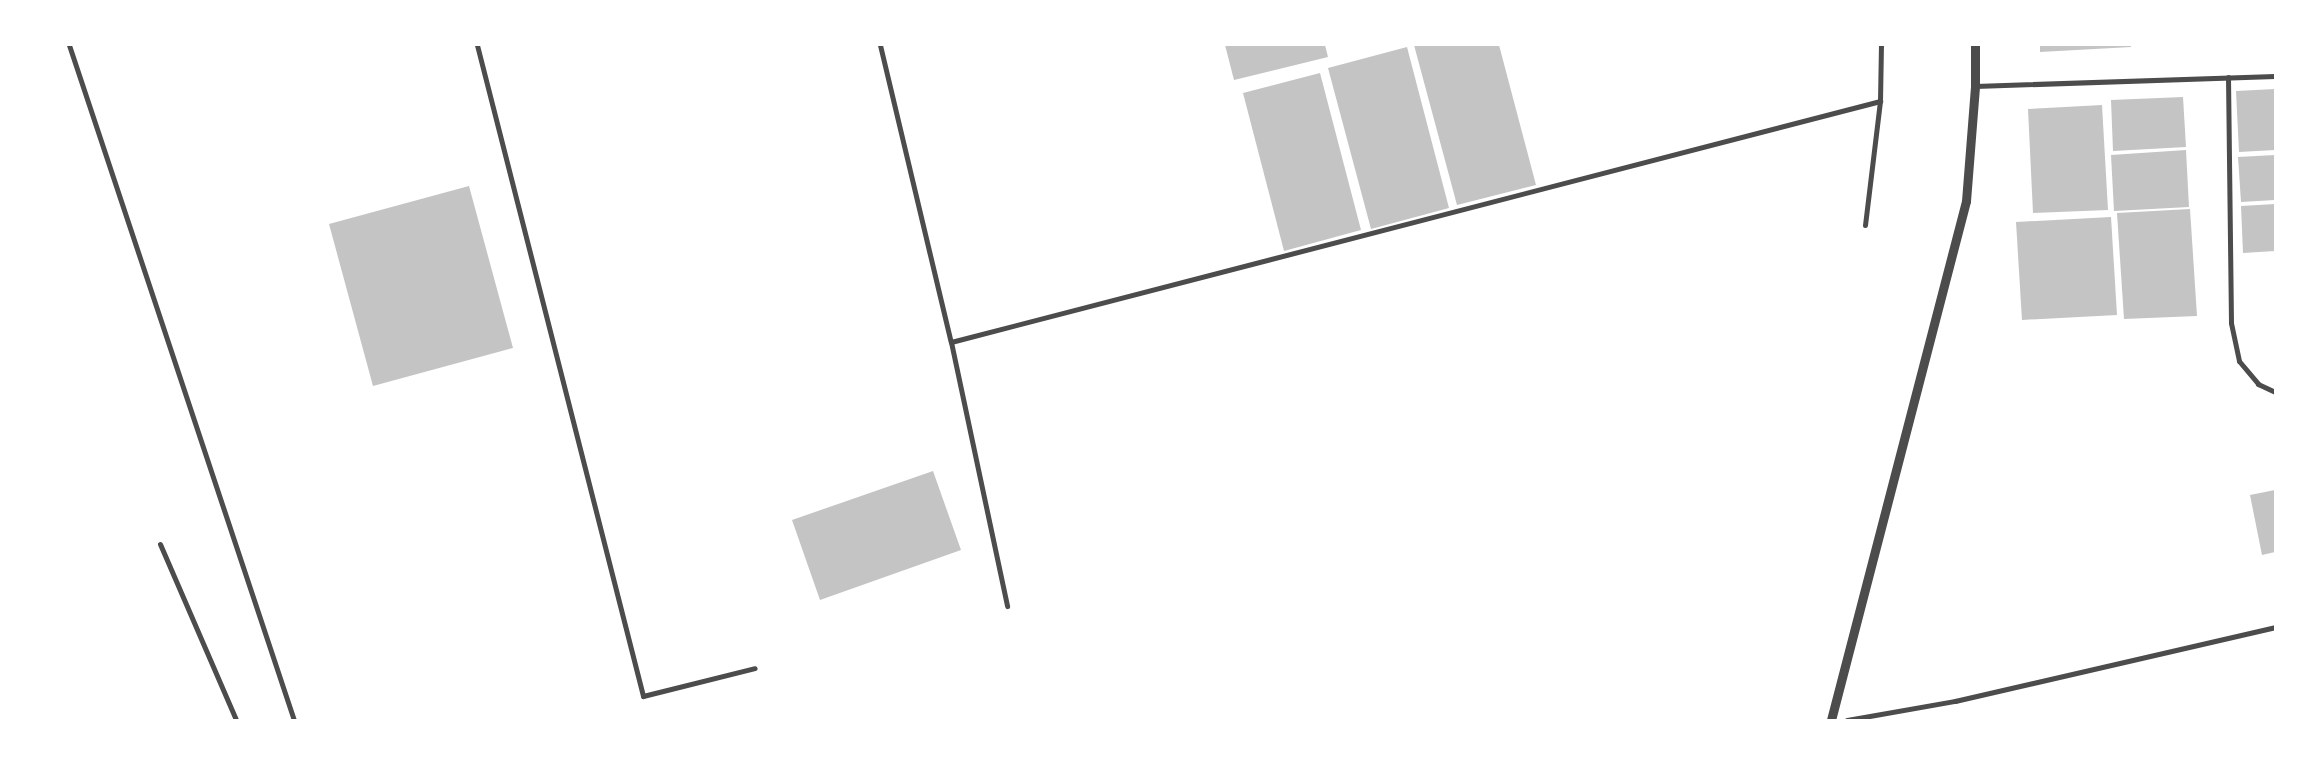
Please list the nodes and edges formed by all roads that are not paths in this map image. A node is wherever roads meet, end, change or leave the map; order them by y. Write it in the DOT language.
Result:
graph roads {
  1 [pos="69,45"];
  2 [pos="477,45"];
  3 [pos="880,45"];
  4 [pos="1881,45"];
  5 [pos="1975,45"];
  6 [pos="2275,76"];
  7 [pos="2228,77"];
  8 [pos="1975,86"];
  9 [pos="1880,101"];
  10 [pos="1866,225"];
  11 [pos="951,342"];
  12 [pos="2275,392"];
  13 [pos="160,544"];
  14 [pos="1007,606"];
  15 [pos="2275,626"];
  16 [pos="755,668"];
  17 [pos="236,720"];
  18 [pos="294,720"];
  19 [pos="1831,720"];
  20 [pos="1847,720"];
  1 -- 18 [label="street"];
  2 -- 16 [label="street"];
  3 -- 11 [label="street"];
  4 -- 9 [label="street"];
  5 -- 8 [label="street"];
  6 -- 7 [label="street"];
  7 -- 8 [label="street"];
  7 -- 12 [label="street"];
  8 -- 19 [label="street"];
  9 -- 10 [label="street"];
  9 -- 11 [label="street"];
  11 -- 14 [label="street"];
  13 -- 17 [label="street"];
  15 -- 20 [label="street"];
}
